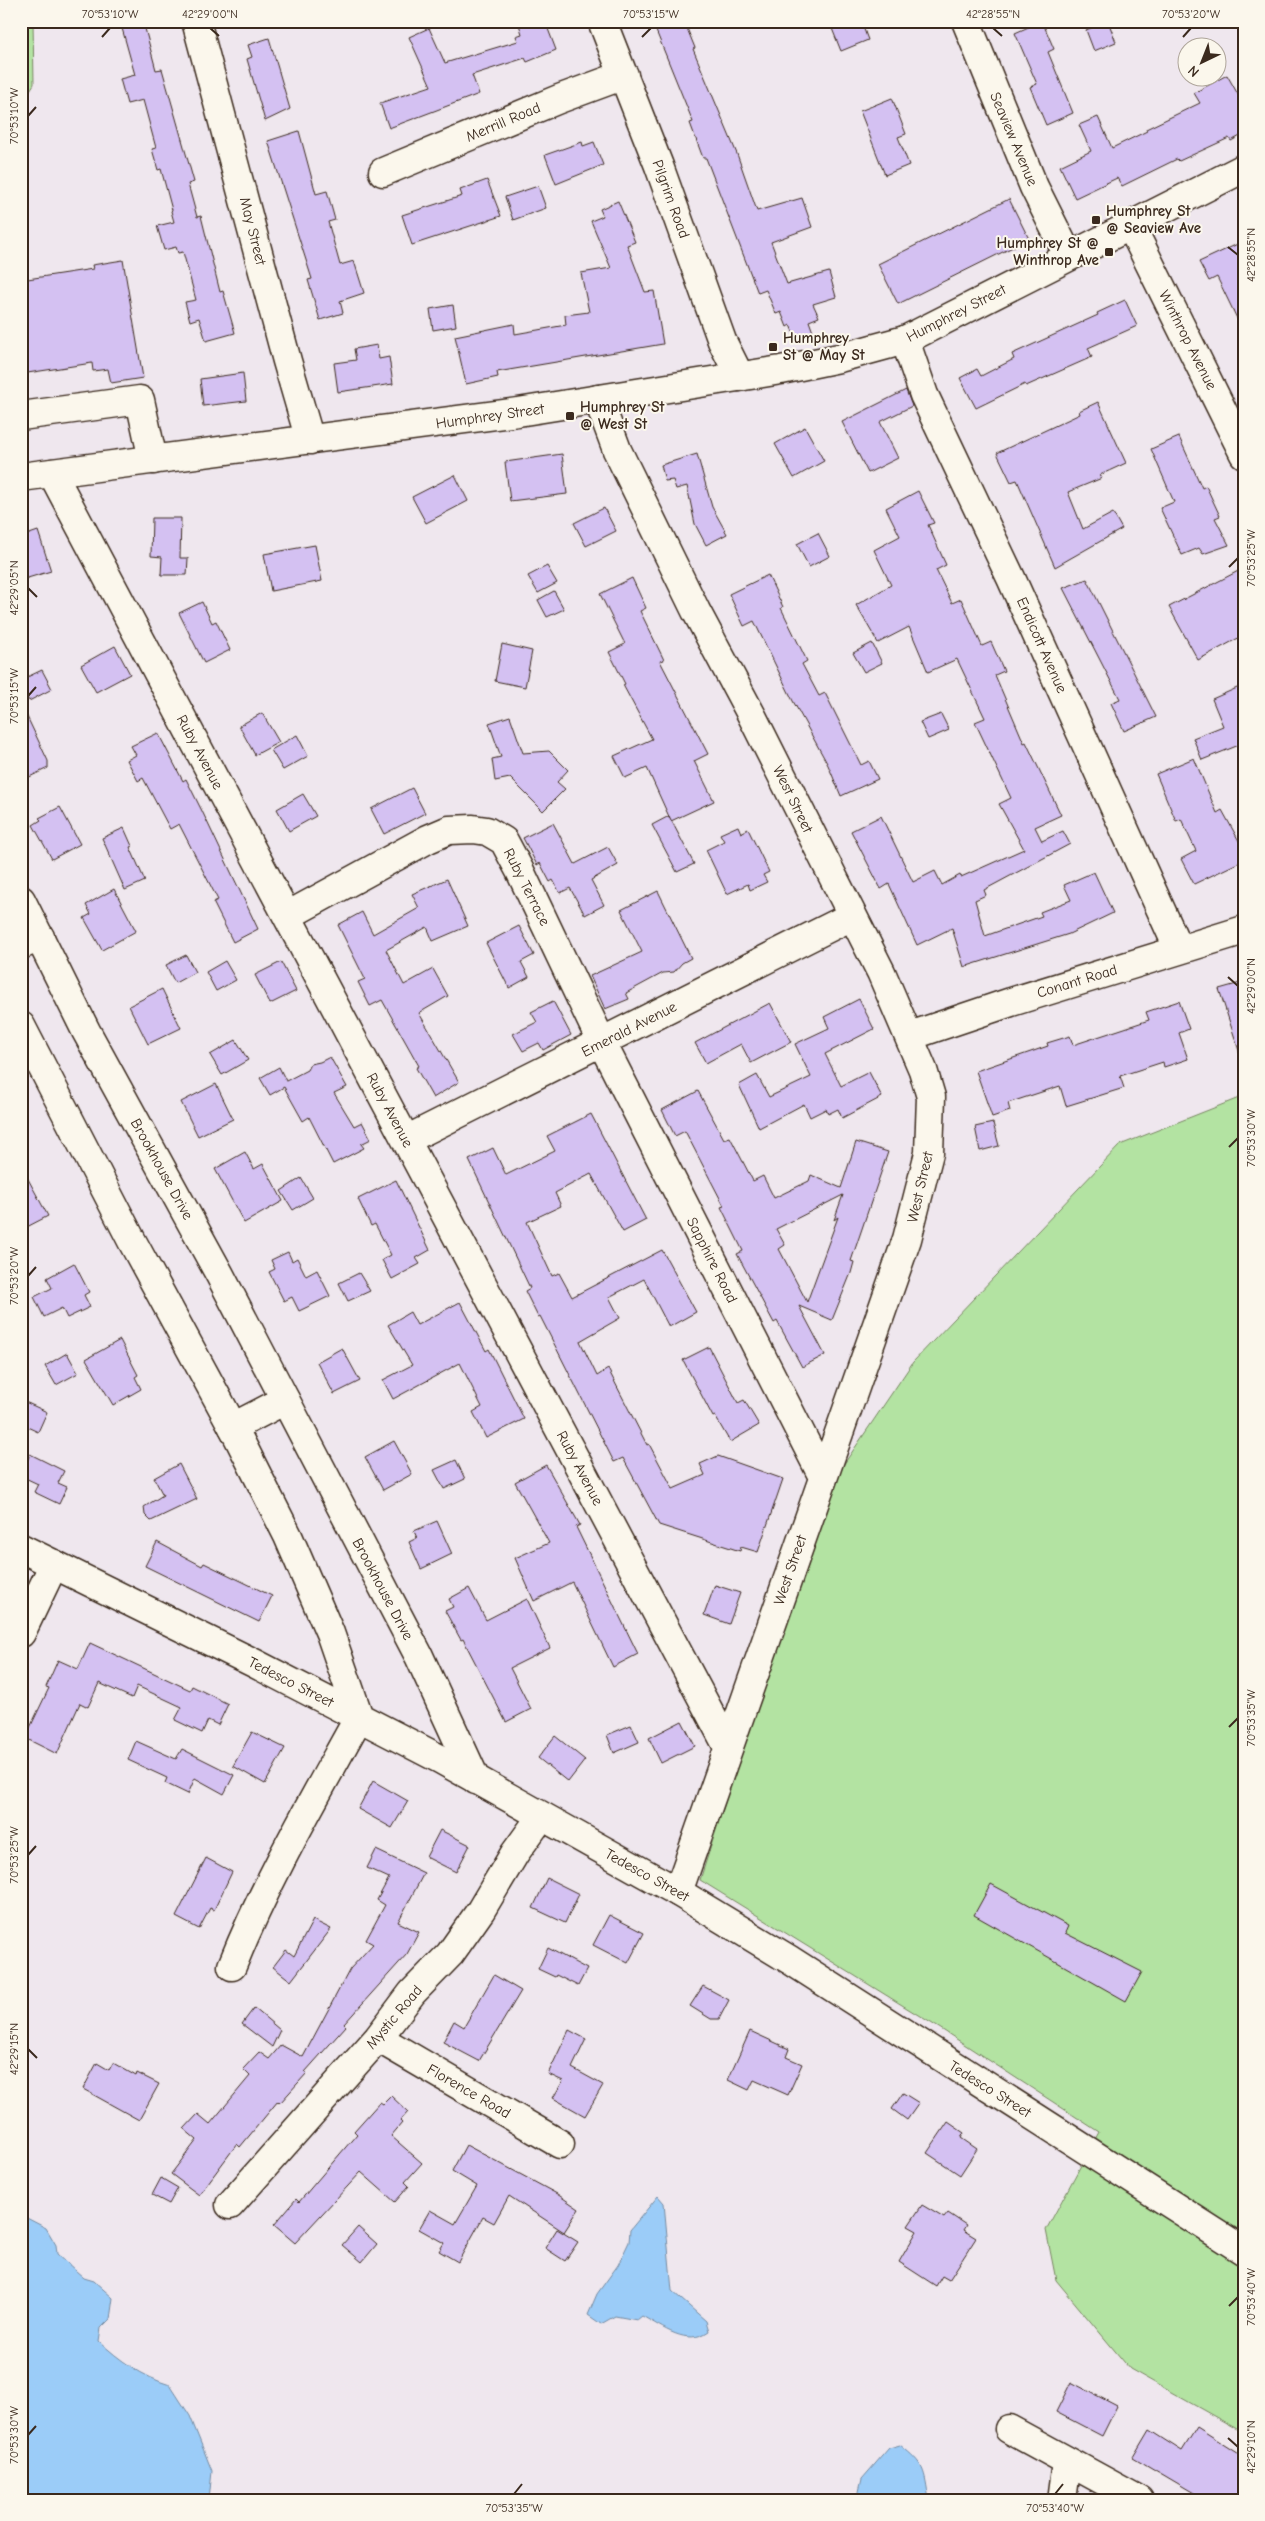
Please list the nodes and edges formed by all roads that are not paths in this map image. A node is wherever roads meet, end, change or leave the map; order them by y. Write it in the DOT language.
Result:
graph roads {
  1 [pos="196,21"];
  2 [pos="602,21"];
  3 [pos="966,21"];
  4 [pos="624,75"];
  5 [pos="1244,168"];
  6 [pos="383,172"];
  7 [pos="1131,226"];
  8 [pos="1068,255"];
  9 [pos="905,340"];
  10 [pos="740,377"];
  11 [pos="598,399"];
  12 [pos="21,416"];
  13 [pos="310,440"];
  14 [pos="1244,454"];
  15 [pos="153,460"];
  16 [pos="52,473"];
  17 [pos="21,477"];
  18 [pos="21,900"];
  19 [pos="287,916"];
  20 [pos="852,916"];
  21 [pos="1244,930"];
  22 [pos="31,941"];
  23 [pos="1179,950"];
  24 [pos="21,1026"];
  25 [pos="910,1036"];
  26 [pos="602,1043"];
  27 [pos="406,1140"];
  28 [pos="285,1400"];
  29 [pos="232,1426"];
  30 [pos="823,1477"];
  31 [pos="21,1548"];
  32 [pos="54,1564"];
  33 [pos="21,1633"];
  34 [pos="359,1717"];
  35 [pos="728,1748"];
  36 [pos="476,1780"];
  37 [pos="541,1817"];
  38 [pos="678,1892"];
  39 [pos="232,1966"];
  40 [pos="378,2038"];
  41 [pos="560,2144"];
  42 [pos="230,2205"];
  43 [pos="1244,2251"];
  44 [pos="1009,2430"];
  45 [pos="1068,2462"];
  46 [pos="1062,2500"];
  47 [pos="1139,2500"];
  1 -- 13 [label="street, May Street"];
  2 -- 4 [label="street, Pilgrim Road"];
  3 -- 8 [label="street, Seaview Avenue"];
  4 -- 6 [label="street, Merrill Road"];
  4 -- 10 [label="street, Pilgrim Road"];
  5 -- 7 [label="street, Humphrey Street"];
  7 -- 8 [label="street, Humphrey Street"];
  7 -- 14 [label="street, Winthrop Avenue"];
  8 -- 9 [label="street, Humphrey Street"];
  9 -- 10 [label="street, Humphrey Street"];
  9 -- 23 [label="street, Endicott Avenue"];
  10 -- 11 [label="street, Humphrey Street"];
  11 -- 13 [label="street, Humphrey Street"];
  11 -- 20 [label="street, West Street"];
  12 -- 15 [label="street"];
  13 -- 15 [label="street, Humphrey Street"];
  15 -- 16 [label="street, Humphrey Street"];
  16 -- 17 [label="street, Humphrey Street"];
  16 -- 19 [label="street, Ruby Avenue"];
  18 -- 22 [label="street, Brookhouse Drive"];
  19 -- 26 [label="street, Ruby Terrace"];
  19 -- 27 [label="street, Ruby Avenue"];
  20 -- 25 [label="street, West Street"];
  20 -- 26 [label="street, Emerald Avenue"];
  21 -- 23 [label="street, Conant Road"];
  22 -- 28 [label="street, Brookhouse Drive"];
  23 -- 25 [label="street, Conant Road"];
  24 -- 29 [label="street"];
  25 -- 30 [label="street, West Street"];
  26 -- 27 [label="street, Emerald Avenue"];
  26 -- 30 [label="street, Sapphire Road"];
  27 -- 35 [label="street, Ruby Avenue"];
  28 -- 29 [label="street"];
  28 -- 36 [label="street, Brookhouse Drive"];
  29 -- 34 [label="street"];
  30 -- 35 [label="street, West Street"];
  31 -- 32 [label="street, Tedesco Street"];
  32 -- 33 [label="street"];
  32 -- 34 [label="street, Tedesco Street"];
  34 -- 36 [label="street, Tedesco Street"];
  34 -- 39 [label="street"];
  35 -- 38 [label="street, West Street"];
  36 -- 37 [label="street, Tedesco Street"];
  37 -- 38 [label="street, Tedesco Street"];
  37 -- 40 [label="street, Mystic Road"];
  38 -- 43 [label="street, Tedesco Street"];
  40 -- 41 [label="street, Florence Road"];
  40 -- 42 [label="street, Mystic Road"];
  44 -- 45 [label="street"];
  45 -- 46 [label="street"];
  45 -- 47 [label="street"];
}
